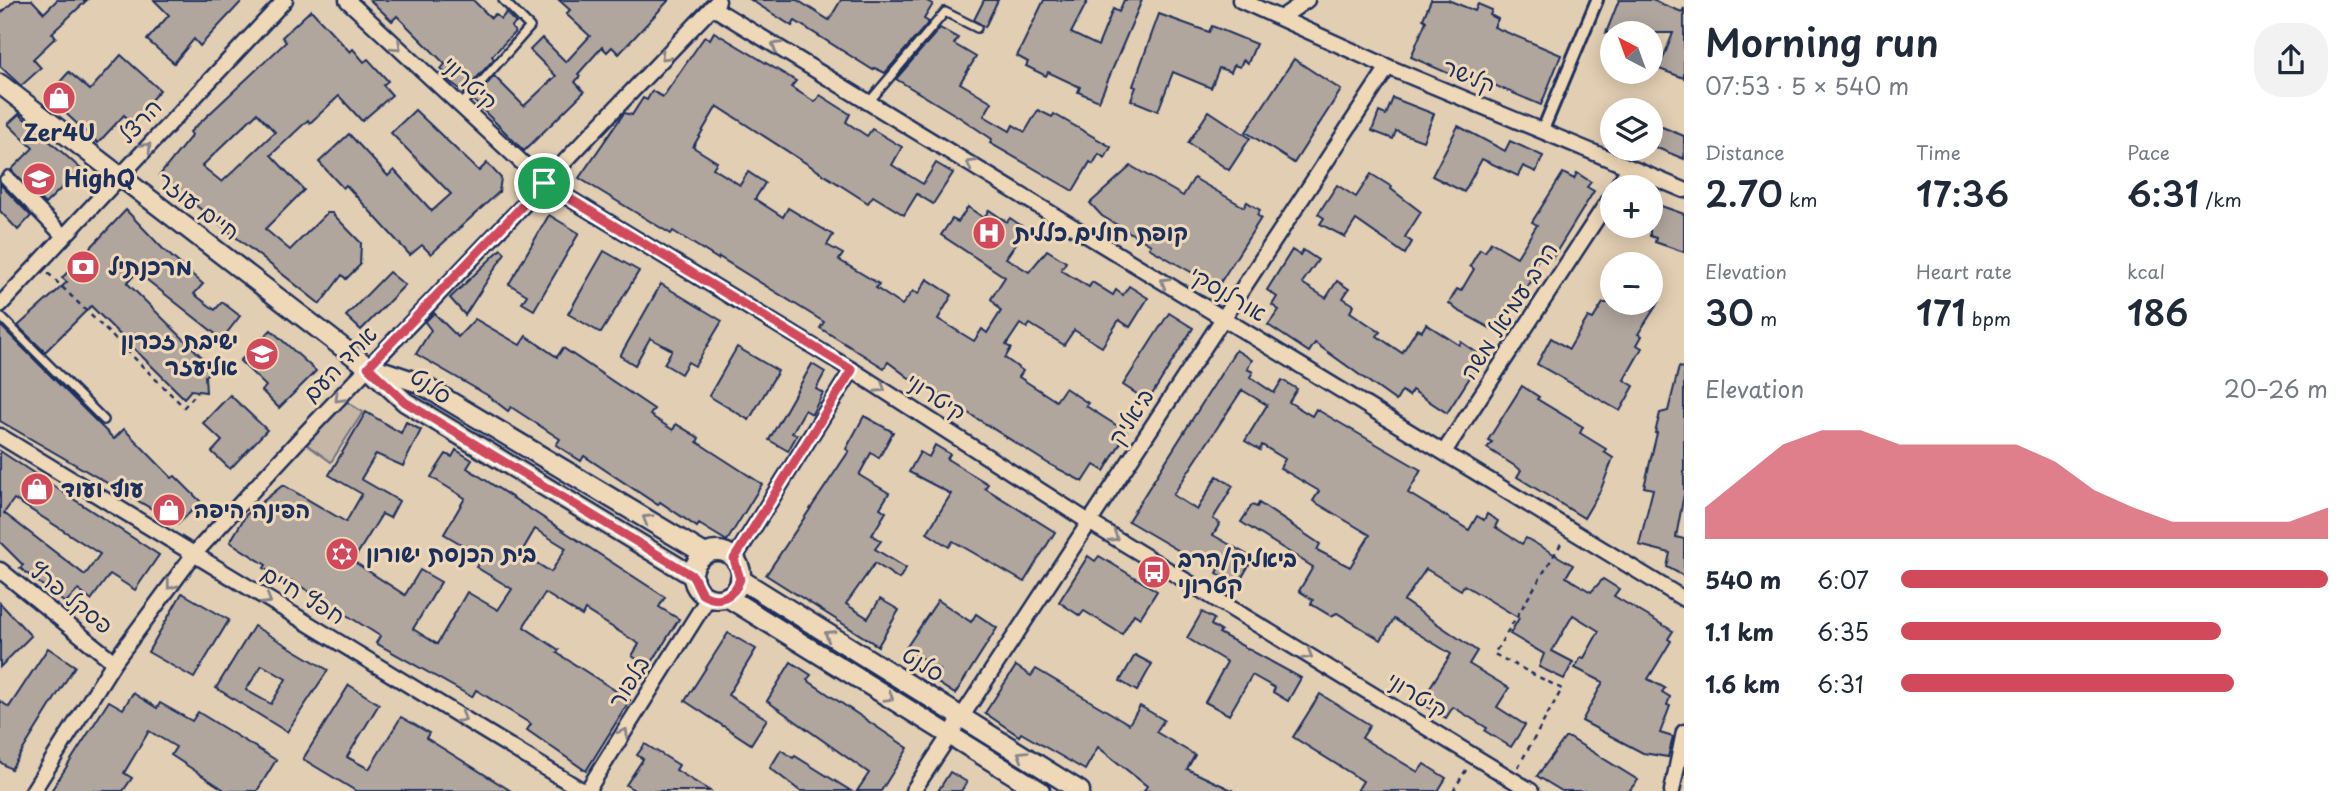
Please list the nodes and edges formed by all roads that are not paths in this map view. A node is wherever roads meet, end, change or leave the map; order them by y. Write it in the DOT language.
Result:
graph roads {
  1 [pos="285,0"];
  2 [pos="347,0"];
  3 [pos="503,0"];
  4 [pos="1240,0"];
  5 [pos="1307,0"];
  6 [pos="1597,0"];
  7 [pos="716,3"];
  8 [pos="1282,17"];
  9 [pos="978,28"];
  10 [pos="1388,67"];
  11 [pos="0,84"];
  12 [pos="869,102"];
  13 [pos="461,105"];
  14 [pos="1542,132"];
  15 [pos="1629,168"];
  16 [pos="1625,175"];
  17 [pos="6,177"];
  18 [pos="119,177"];
  19 [pos="544,183"];
  20 [pos="1684,190"];
  21 [pos="1600,213"];
  22 [pos="64,236"];
  23 [pos="0,305"];
  24 [pos="0,316"];
  25 [pos="1223,318"];
  26 [pos="368,367"];
  27 [pos="852,370"];
  28 [pos="104,420"];
  29 [pos="0,436"];
  30 [pos="1444,452"];
  31 [pos="1089,522"];
  32 [pos="705,554"];
  33 [pos="193,555"];
  34 [pos="734,559"];
  35 [pos="0,570"];
  36 [pos="693,576"];
  37 [pos="740,579"];
  38 [pos="727,597"];
  39 [pos="708,598"];
  40 [pos="1684,599"];
  41 [pos="114,662"];
  42 [pos="961,717"];
  43 [pos="1684,732"];
  44 [pos="950,734"];
  45 [pos="33,791"];
  46 [pos="585,791"];
  47 [pos="912,791"];
  48 [pos="1040,791"];
  49 [pos="1080,791"];
  50 [pos="1531,791"];
  51 [pos="1672,791"];
  18 -- 1 [label="street, הרצל, one-way"];
  2 -- 13 [label="street, קיטרוני, one-way"];
  3 -- 13 [label="lane"];
  4 -- 8 [label="street, קלישר"];
  5 -- 8 [label="street"];
  6 -- 14 [label="street"];
  12 -- 7 [label="street, אורלנסקי, one-way"];
  7 -- 19 [label="street, אחד העם, one-way"];
  8 -- 10 [label="street, קלישר"];
  9 -- 12 [label="lane"];
  10 -- 14 [label="street, קלישר"];
  10 -- 25 [label="street, ביאליק"];
  11 -- 18 [label="street, חיים עוזר"];
  25 -- 12 [label="street, אורלנסקי, one-way"];
  13 -- 19 [label="street, קיטרוני"];
  14 -- 15 [label="street, קלישר"];
  15 -- 16 [label="street"];
  15 -- 20 [label="street, קלישר"];
  17 -- 22 [label="lane"];
  18 -- 22 [label="street, הרצל"];
  18 -- 26 [label="street, חיים עוזר"];
  19 -- 26 [label="street, אחד העם"];
  19 -- 27 [label="street, קיטרוני"];
  21 -- 30 [label="street, הרב עמיאל משה"];
  22 -- 23 [label="street, הרצל"];
  24 -- 28 [label="lane"];
  25 -- 30 [label="street, אורלנסקי"];
  25 -- 31 [label="street, ביאליק"];
  32 -- 26 [label="street, סלנט, one-way"];
  26 -- 33 [label="street, אחד העם, one-way"];
  26 -- 36 [label="street, סלנט"];
  27 -- 31 [label="street, קיטרוני, one-way"];
  27 -- 34 [label="street"];
  29 -- 33 [label="street, חפץ חיים"];
  30 -- 40 [label="street, אורלנסקי"];
  31 -- 42 [label="street, ביאליק"];
  31 -- 50 [label="street, קיטרוני, one-way"];
  32 -- 34 [label="street"];
  32 -- 36 [label="street"];
  33 -- 41 [label="street, אחד העם, one-way"];
  33 -- 46 [label="street, חפץ חיים, one-way"];
  34 -- 37 [label="street"];
  35 -- 41 [label="street, פסקל פרץ"];
  36 -- 39 [label="street"];
  37 -- 38 [label="street"];
  42 -- 37 [label="street, סלנט, one-way"];
  38 -- 39 [label="street"];
  38 -- 44 [label="street, סלנט, one-way"];
  46 -- 39 [label="street, בלפור, one-way"];
  41 -- 45 [label="street, אחד העם"];
  42 -- 44 [label="street, ביאליק"];
  49 -- 42 [label="street, סלנט, one-way"];
  43 -- 51 [label="street"];
  44 -- 47 [label="street, ביאליק"];
  44 -- 48 [label="street, סלנט"];
}
